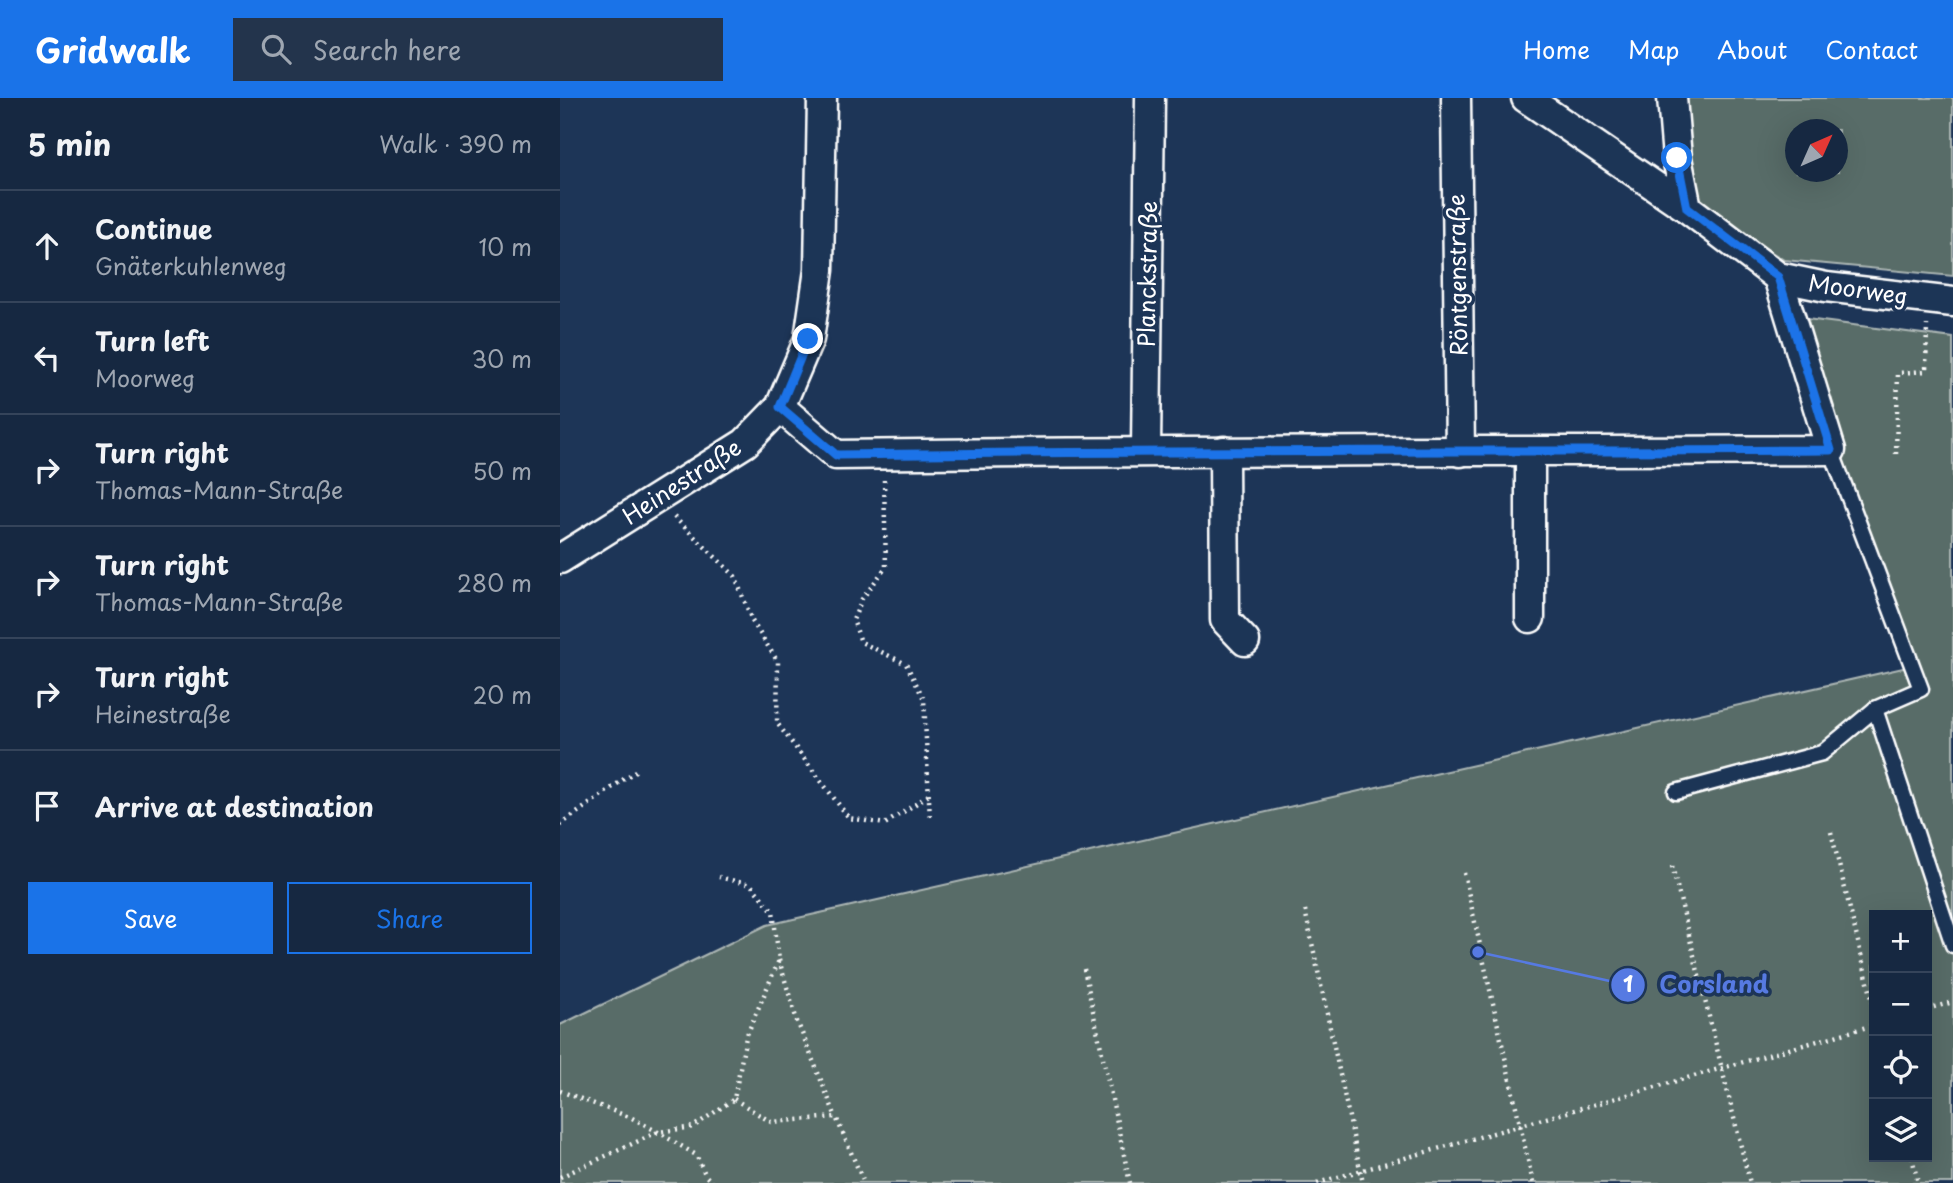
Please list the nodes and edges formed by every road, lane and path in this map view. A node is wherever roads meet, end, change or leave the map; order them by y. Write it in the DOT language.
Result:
graph roads {
  1 [pos="822,98"];
  2 [pos="1150,98"];
  3 [pos="1456,98"];
  4 [pos="1526,98"];
  5 [pos="1672,98"];
  6 [pos="1677,158"];
  7 [pos="1651,182"];
  8 [pos="1687,208"];
  9 [pos="1778,277"];
  10 [pos="1940,301"];
  11 [pos="780,407"];
  12 [pos="1146,450"];
  13 [pos="1831,450"];
  14 [pos="1224,451"];
  15 [pos="1530,452"];
  16 [pos="1460,453"];
  17 [pos="883,454"];
  18 [pos="1896,454"];
  19 [pos="656,499"];
  20 [pos="563,551"];
  21 [pos="1530,618"];
  22 [pos="1245,640"];
  23 [pos="1875,709"];
  24 [pos="638,769"];
  25 [pos="1676,792"];
  26 [pos="929,795"];
  27 [pos="930,820"];
  28 [pos="560,825"];
  29 [pos="1831,832"];
  30 [pos="1672,866"];
  31 [pos="1464,873"];
  32 [pos="719,877"];
  33 [pos="1305,910"];
  34 [pos="1953,945"];
  35 [pos="779,960"];
  36 [pos="1084,969"];
  37 [pos="1869,987"];
  38 [pos="1953,1002"];
  39 [pos="1932,1008"];
  40 [pos="1869,1026"];
  41 [pos="1722,1068"];
  42 [pos="560,1091"];
  43 [pos="734,1099"];
  44 [pos="836,1117"];
  45 [pos="1521,1126"];
  46 [pos="658,1132"];
  47 [pos="1913,1162"];
  48 [pos="1360,1170"];
  49 [pos="560,1177"];
  50 [pos="713,1183"];
  51 [pos="864,1183"];
  52 [pos="1130,1183"];
  53 [pos="1317,1183"];
  54 [pos="1363,1183"];
  55 [pos="1532,1183"];
  56 [pos="1750,1183"];
  57 [pos="1918,1183"];
  1 -- 11 [label="street, Heinestraße"];
  2 -- 12 [label="street, Planckstraße"];
  3 -- 16 [label="street, Röntgenstraße"];
  4 -- 7 [label="street, Moorweg"];
  5 -- 6 [label="street"];
  6 -- 7 [label="street"];
  6 -- 8 [label="street"];
  7 -- 8 [label="street, Moorweg"];
  8 -- 9 [label="street, Moorweg"];
  9 -- 10 [label="street, Moorweg"];
  9 -- 13 [label="street"];
  10 -- 18 [label="path"];
  11 -- 17 [label="street"];
  11 -- 19 [label="street, Heinestraße"];
  12 -- 14 [label="street"];
  12 -- 17 [label="street"];
  13 -- 15 [label="street"];
  13 -- 23 [label="lane"];
  14 -- 16 [label="street"];
  14 -- 22 [label="street"];
  15 -- 16 [label="street"];
  15 -- 21 [label="street"];
  17 -- 26 [label="path"];
  19 -- 20 [label="street, Heinestraße"];
  19 -- 26 [label="path"];
  23 -- 25 [label="lane"];
  23 -- 34 [label="lane"];
  24 -- 28 [label="path"];
  26 -- 27 [label="path"];
  29 -- 37 [label="path"];
  30 -- 41 [label="path"];
  31 -- 45 [label="path"];
  32 -- 35 [label="path"];
  33 -- 48 [label="path"];
  35 -- 43 [label="path"];
  35 -- 44 [label="path"];
  36 -- 52 [label="path"];
  38 -- 39 [label="path"];
  40 -- 41 [label="path"];
  41 -- 45 [label="path"];
  41 -- 56 [label="path"];
  42 -- 46 [label="path"];
  43 -- 44 [label="path"];
  43 -- 46 [label="path"];
  44 -- 51 [label="path"];
  45 -- 48 [label="path"];
  45 -- 55 [label="path"];
  46 -- 49 [label="path"];
  46 -- 50 [label="path"];
  47 -- 57 [label="path"];
  48 -- 53 [label="path"];
  48 -- 54 [label="path"];
}
